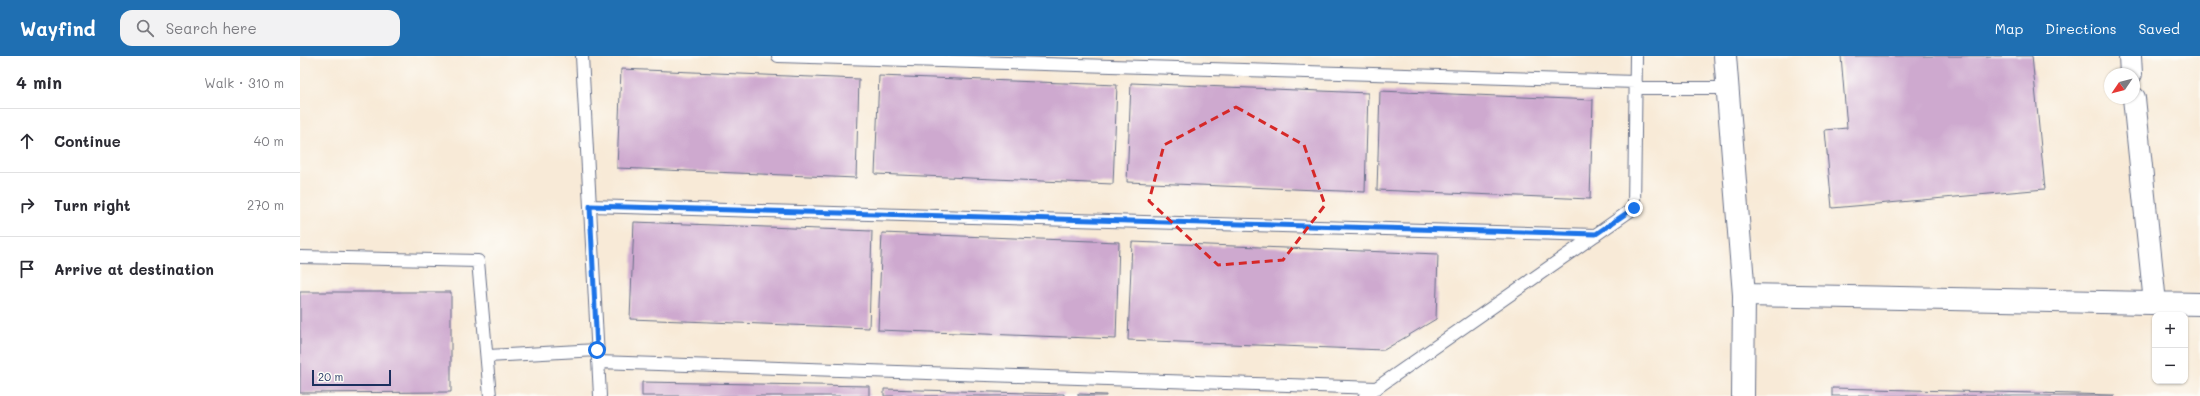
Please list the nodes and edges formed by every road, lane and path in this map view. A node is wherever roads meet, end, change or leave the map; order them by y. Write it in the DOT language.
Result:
graph roads {
  1 [pos="582,56"];
  2 [pos="778,56"];
  3 [pos="1636,56"];
  4 [pos="1725,56"];
  5 [pos="2130,56"];
  6 [pos="2131,68"];
  7 [pos="1636,85"];
  8 [pos="1727,88"];
  9 [pos="2135,104"];
  10 [pos="590,206"];
  11 [pos="1596,234"];
  12 [pos="300,257"];
  13 [pos="1744,295"];
  14 [pos="2155,303"];
  15 [pos="2200,304"];
  16 [pos="488,356"];
  17 [pos="598,356"];
  18 [pos="1377,388"];
  19 [pos="490,396"];
  20 [pos="600,396"];
  21 [pos="1365,396"];
  22 [pos="1743,396"];
  1 -- 10 [label="lane"];
  2 -- 7 [label="lane"];
  3 -- 7 [label="lane"];
  4 -- 8 [label="street"];
  5 -- 6 [label="street"];
  7 -- 8 [label="lane"];
  7 -- 11 [label="lane"];
  8 -- 13 [label="street"];
  9 -- 14 [label="street"];
  10 -- 11 [label="lane"];
  10 -- 17 [label="lane"];
  11 -- 18 [label="lane"];
  12 -- 16 [label="lane"];
  13 -- 14 [label="street"];
  13 -- 22 [label="street"];
  14 -- 15 [label="street"];
  16 -- 17 [label="lane"];
  16 -- 19 [label="lane"];
  17 -- 18 [label="lane"];
  17 -- 20 [label="lane"];
  18 -- 21 [label="lane"];
}
